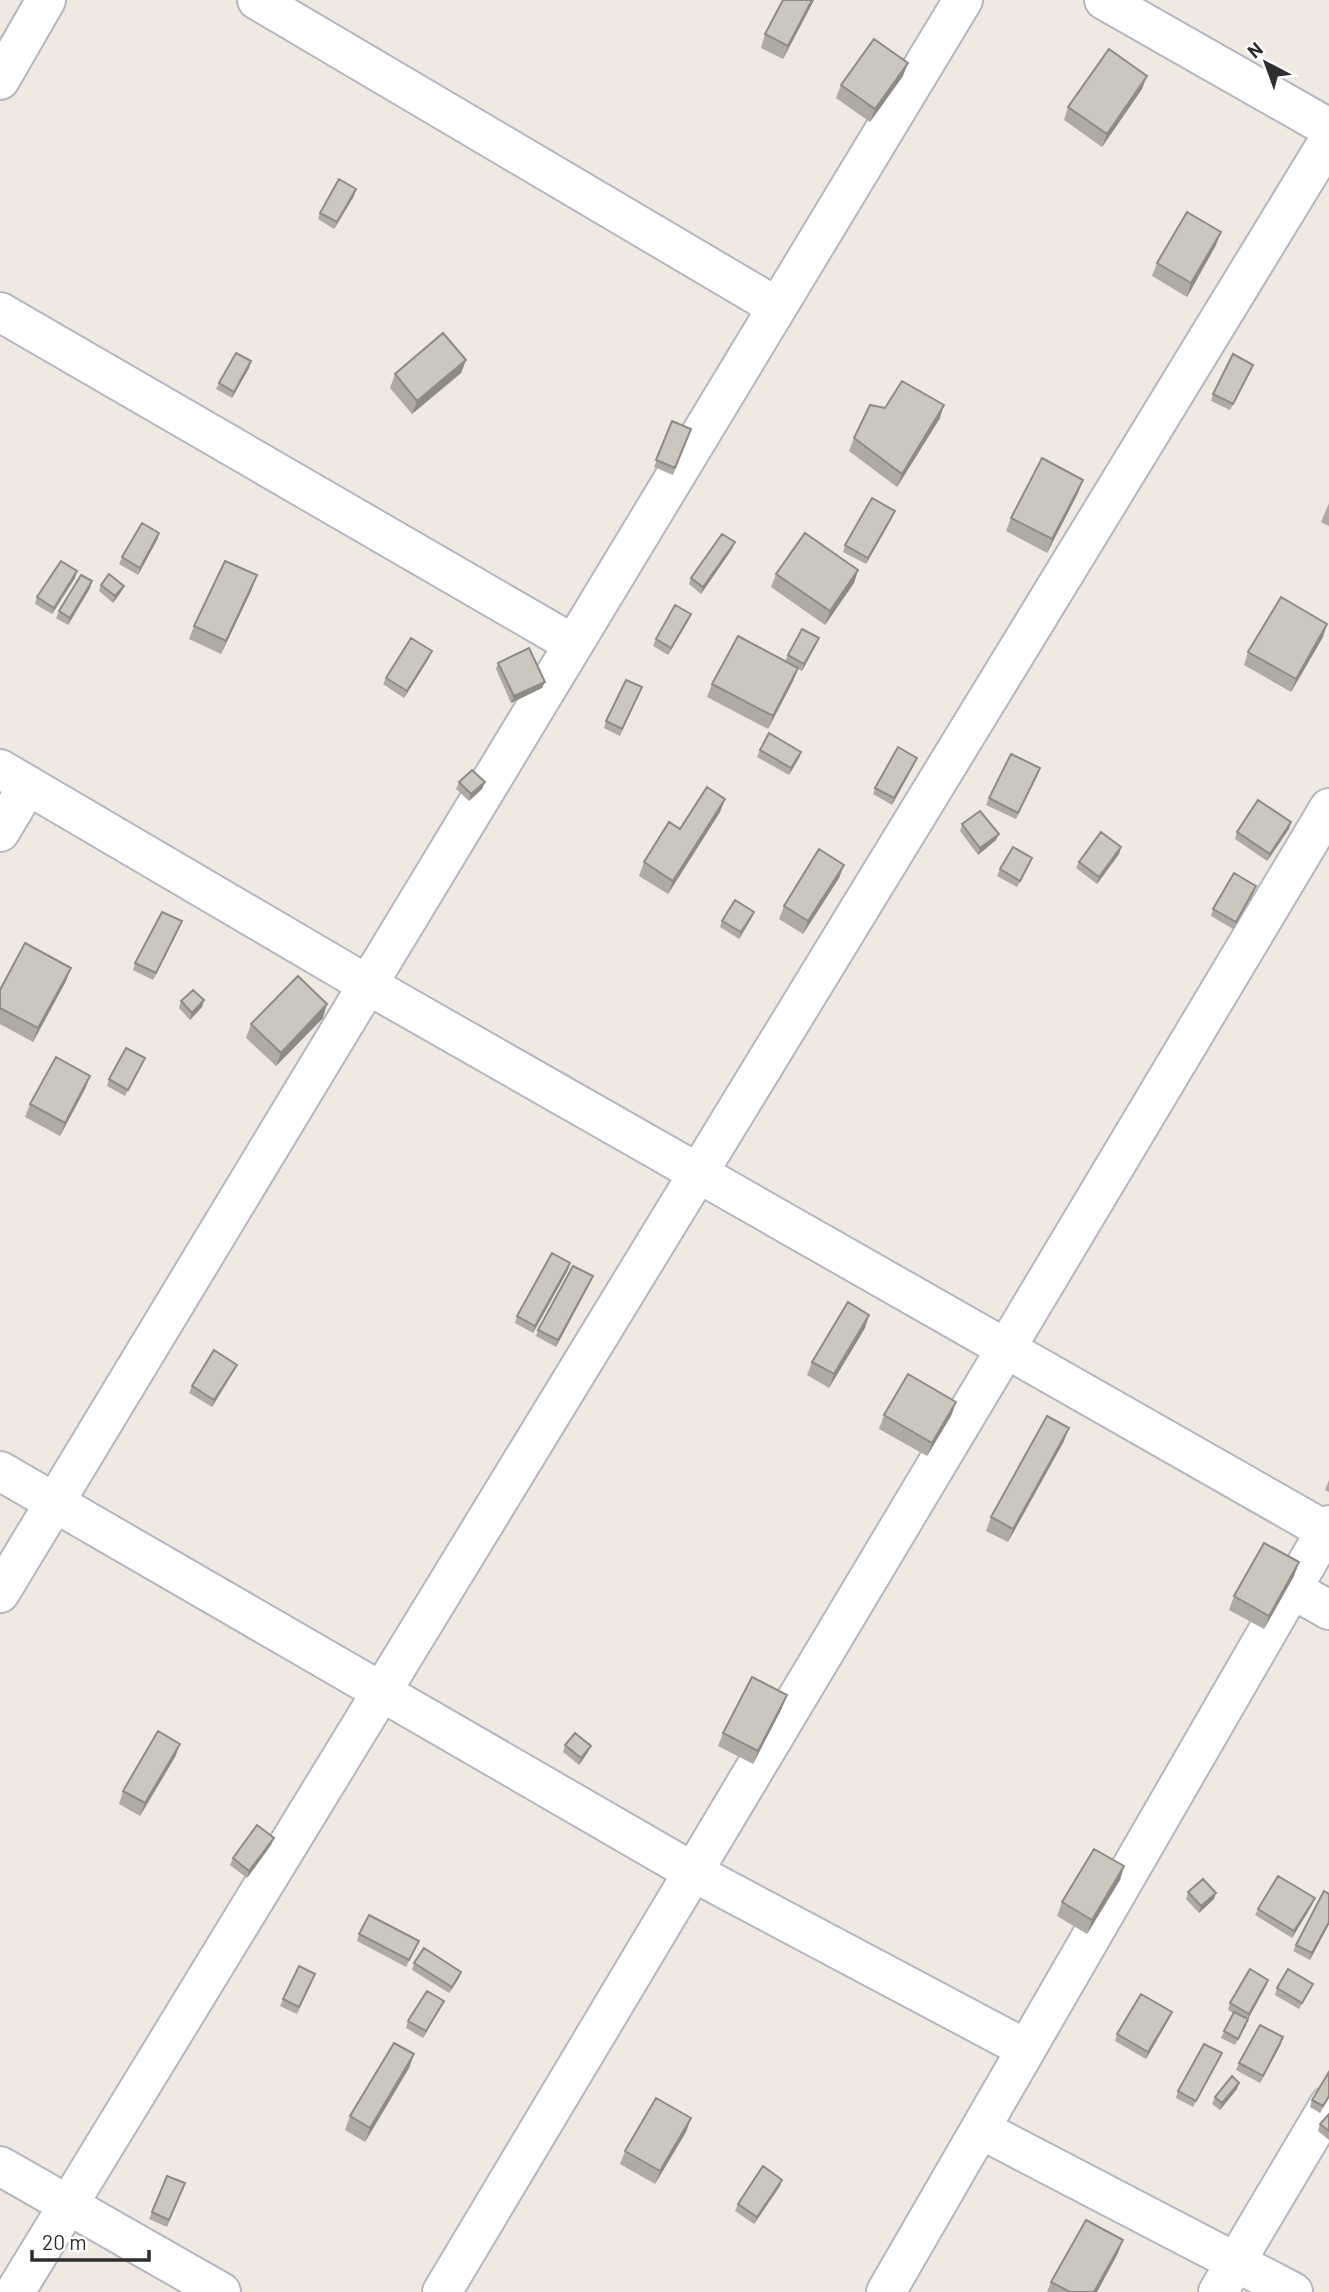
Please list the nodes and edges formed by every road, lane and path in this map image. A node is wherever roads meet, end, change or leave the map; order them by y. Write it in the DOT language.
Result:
graph roads {
  1 [pos="46,0"];
  2 [pos="257,0"];
  3 [pos="963,0"];
  4 [pos="1104,0"];
  5 [pos="1148,10"];
  6 [pos="0,80"];
  7 [pos="1329,128"];
  8 [pos="1329,140"];
  9 [pos="777,307"];
  10 [pos="0,312"];
  11 [pos="573,644"];
  12 [pos="14,777"];
  13 [pos="1329,808"];
  14 [pos="0,832"];
  15 [pos="368,985"];
  16 [pos="698,1172"];
  17 [pos="1006,1349"];
  18 [pos="0,1471"];
  19 [pos="54,1503"];
  20 [pos="1327,1528"];
  21 [pos="1292,1589"];
  22 [pos="0,1593"];
  23 [pos="1329,1610"];
  24 [pos="381,1690"];
  25 [pos="693,1872"];
  26 [pos="1026,2049"];
  27 [pos="1329,2105"];
  28 [pos="980,2129"];
  29 [pos="0,2166"];
  30 [pos="67,2204"];
  31 [pos="1227,2277"];
  32 [pos="15,2292"];
  33 [pos="221,2292"];
  34 [pos="442,2292"];
  35 [pos="886,2292"];
  36 [pos="1293,2292"];
  1 -- 6 [label="street"];
  2 -- 9 [label="street"];
  3 -- 9 [label="street"];
  4 -- 5 [label="street"];
  5 -- 7 [label="street"];
  8 -- 16 [label="street"];
  9 -- 11 [label="street"];
  10 -- 11 [label="street"];
  11 -- 15 [label="street"];
  12 -- 14 [label="street"];
  12 -- 15 [label="street"];
  13 -- 17 [label="street"];
  15 -- 16 [label="street"];
  15 -- 19 [label="street"];
  16 -- 17 [label="street"];
  16 -- 24 [label="street"];
  17 -- 20 [label="street"];
  17 -- 25 [label="street"];
  18 -- 19 [label="street"];
  19 -- 22 [label="street"];
  19 -- 24 [label="street"];
  20 -- 21 [label="street"];
  21 -- 23 [label="street"];
  21 -- 26 [label="street"];
  24 -- 25 [label="street"];
  24 -- 30 [label="street"];
  25 -- 26 [label="street"];
  25 -- 34 [label="street"];
  26 -- 28 [label="street"];
  27 -- 31 [label="street"];
  28 -- 31 [label="street"];
  28 -- 35 [label="street"];
  29 -- 30 [label="street"];
  30 -- 32 [label="street"];
  30 -- 33 [label="street"];
  31 -- 36 [label="street"];
}
